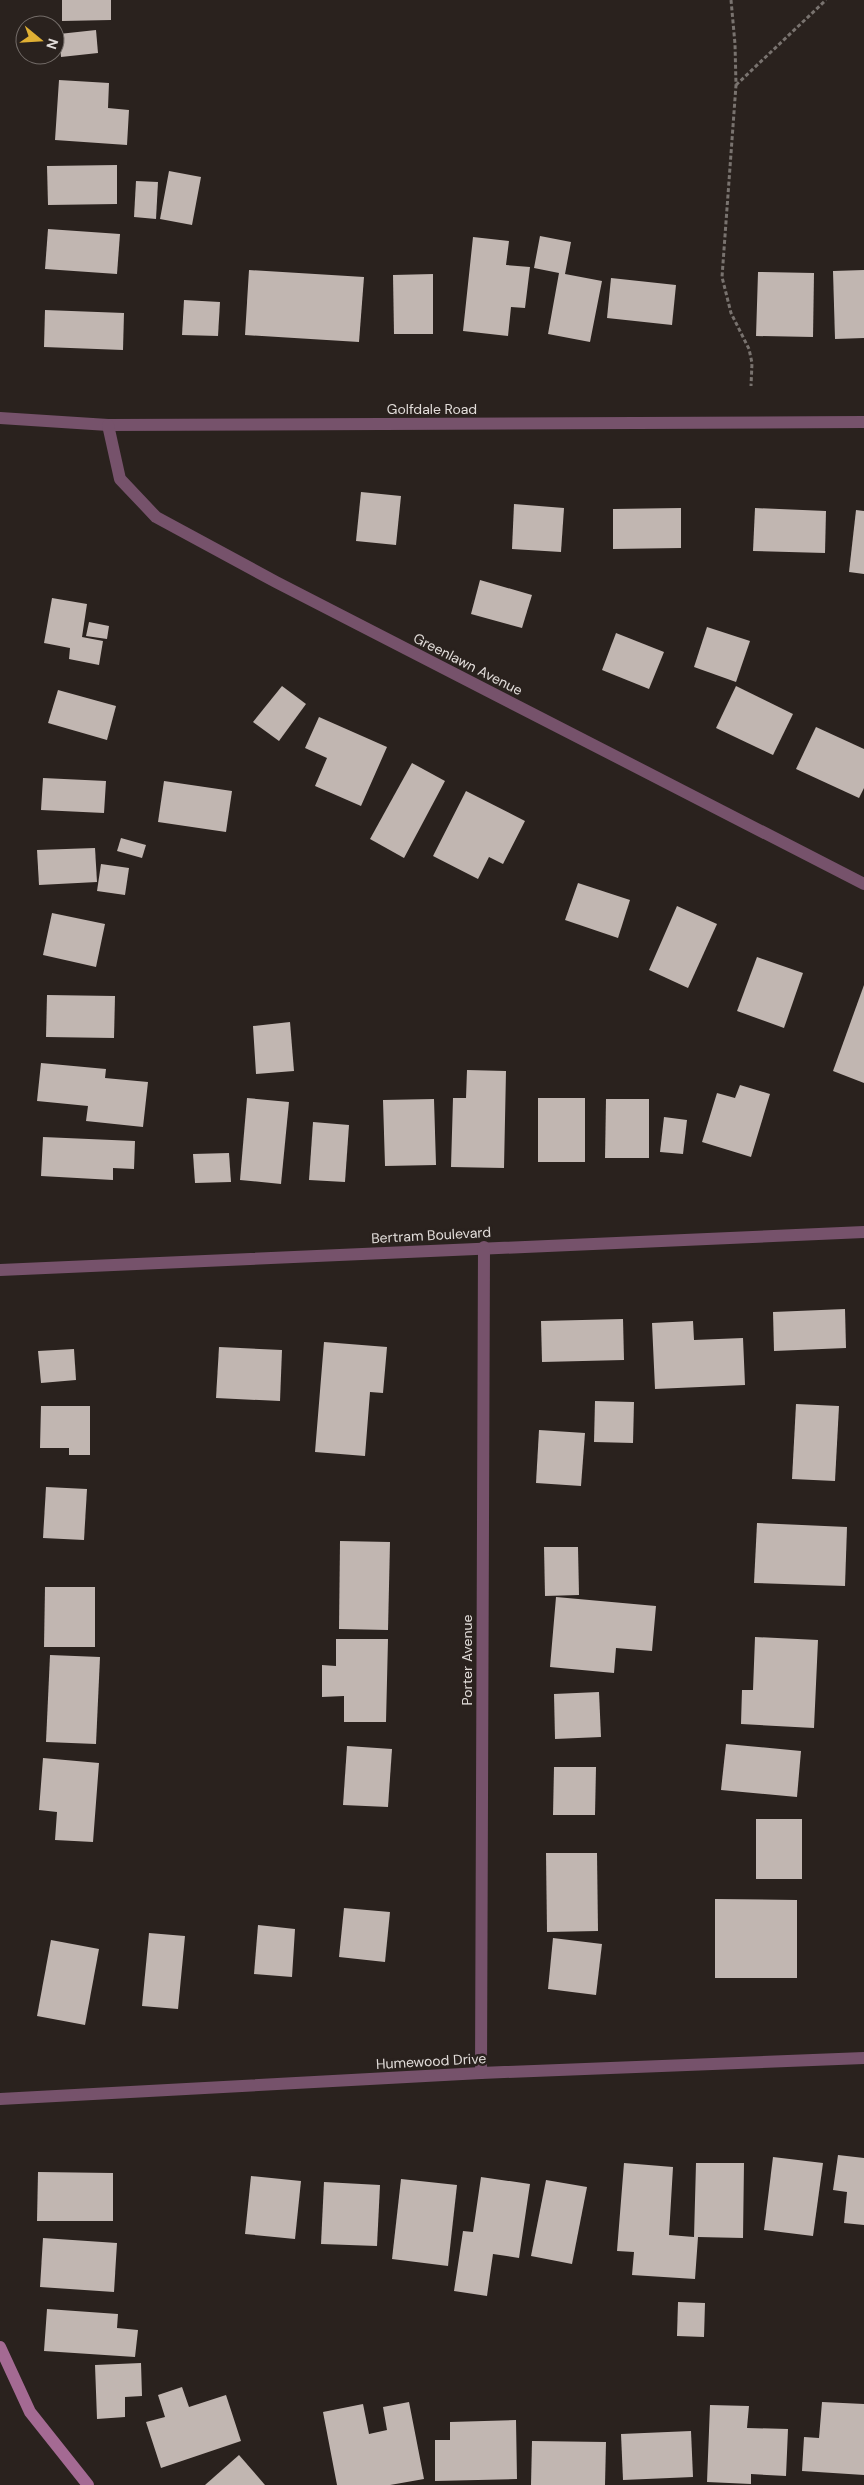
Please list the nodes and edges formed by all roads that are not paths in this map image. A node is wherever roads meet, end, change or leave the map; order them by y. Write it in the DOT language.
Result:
graph roads {
  1 [pos="0,418"];
  2 [pos="864,422"];
  3 [pos="108,426"];
  4 [pos="864,884"];
  5 [pos="864,1232"];
  6 [pos="484,1247"];
  7 [pos="0,1270"];
  8 [pos="864,2058"];
  9 [pos="481,2073"];
  10 [pos="0,2099"];
  11 [pos="0,2347"];
  12 [pos="88,2485"];
  1 -- 3 [label="street, Golfdale Road"];
  2 -- 3 [label="street, Golfdale Road"];
  3 -- 4 [label="street, Greenlawn Avenue"];
  5 -- 6 [label="street, Bertram Boulevard"];
  6 -- 7 [label="street, Bertram Boulevard"];
  6 -- 9 [label="street, Porter Avenue"];
  8 -- 9 [label="street, Humewood Drive"];
  9 -- 10 [label="street, Humewood Drive"];
  11 -- 12 [label="street"];
}
